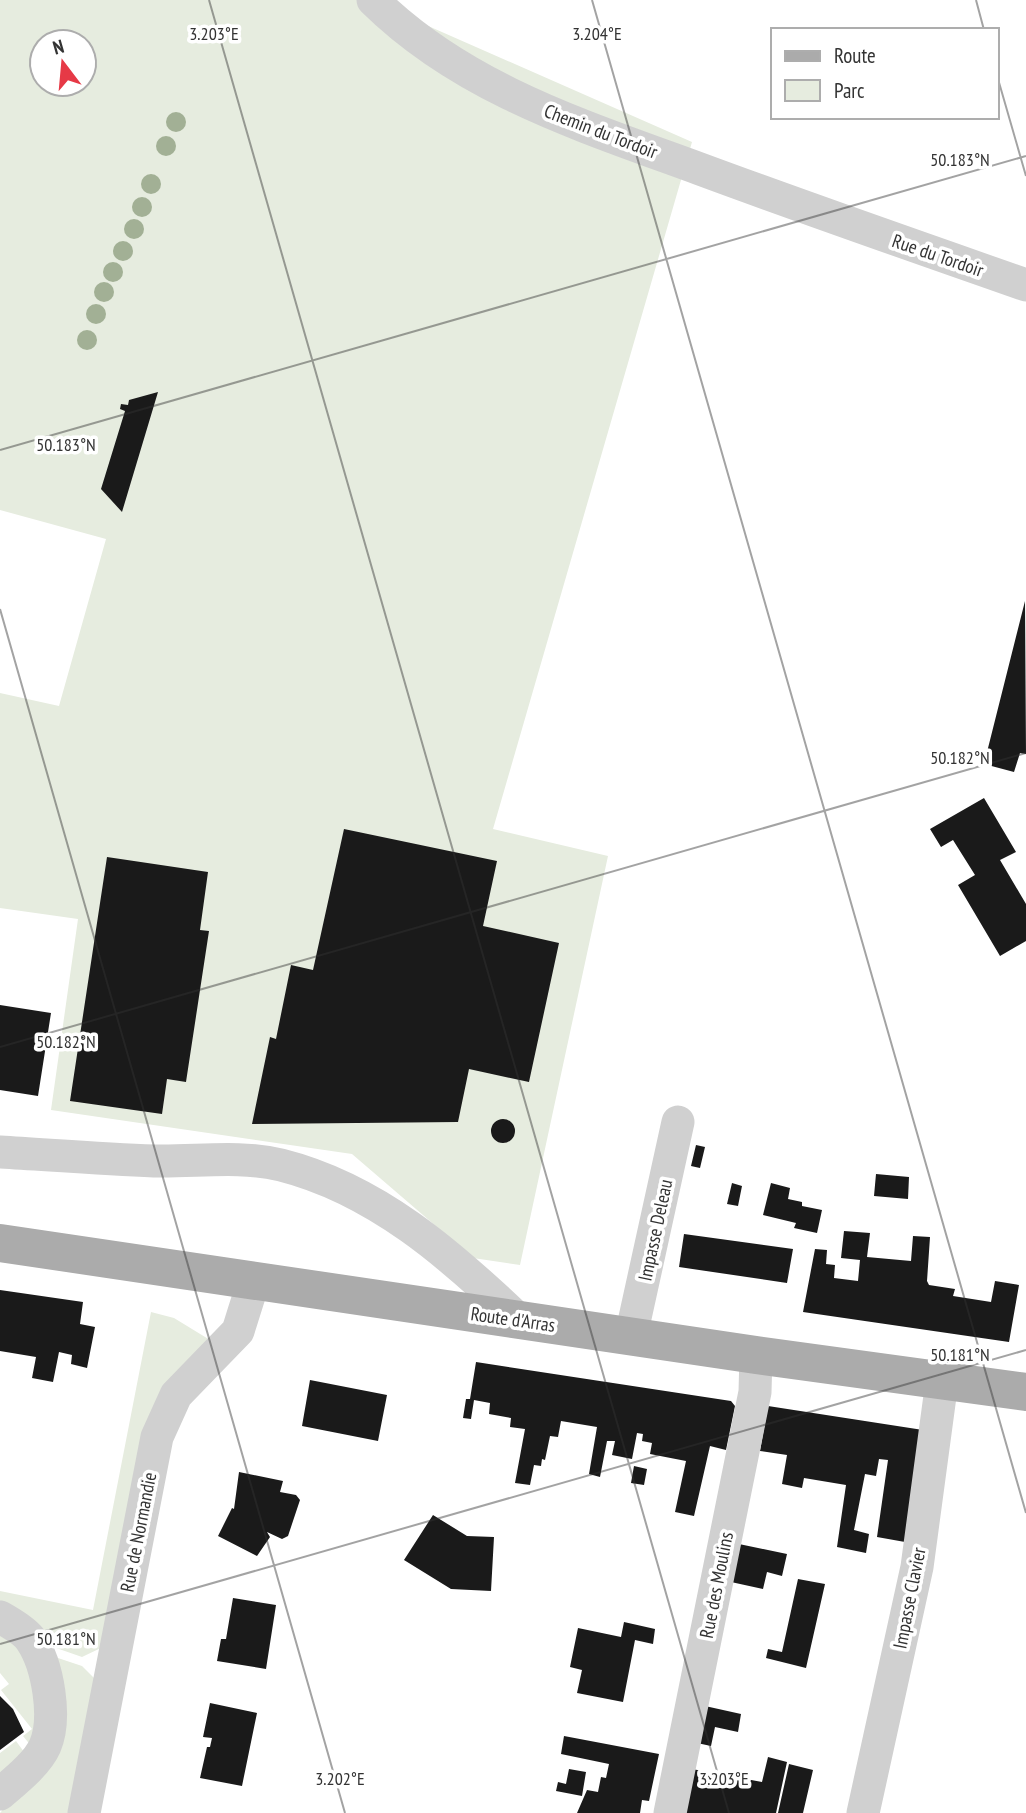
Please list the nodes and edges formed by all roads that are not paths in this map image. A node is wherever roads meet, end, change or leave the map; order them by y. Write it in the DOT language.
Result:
graph roads {
  1 [pos="373,0"];
  2 [pos="850,225"];
  3 [pos="1026,285"];
  4 [pos="678,1122"];
  5 [pos="0,1152"];
  6 [pos="0,1243"];
  7 [pos="254,1280"];
  8 [pos="519,1320"];
  9 [pos="631,1336"];
  10 [pos="756,1355"];
  11 [pos="942,1381"];
  12 [pos="1026,1392"];
  13 [pos="0,1617"];
  14 [pos="0,1794"];
  15 [pos="84,1813"];
  16 [pos="670,1813"];
  17 [pos="863,1813"];
  1 -- 2 [label="street, Chemin du Tordoir"];
  2 -- 3 [label="street, Rue du Tordoir"];
  4 -- 9 [label="street, Impasse Deleau"];
  5 -- 8 [label="street"];
  6 -- 7 [label="main road, Route d'Arras"];
  7 -- 8 [label="main road, Route d'Arras"];
  7 -- 15 [label="street, Rue de Normandie"];
  8 -- 9 [label="main road, Route d'Arras"];
  9 -- 10 [label="main road, Route d'Arras"];
  10 -- 11 [label="main road, Route d'Arras"];
  10 -- 16 [label="street, Rue des Moulins"];
  11 -- 12 [label="main road, Route d'Arras"];
  11 -- 17 [label="street, Impasse Clavier"];
  13 -- 14 [label="street"];
}
